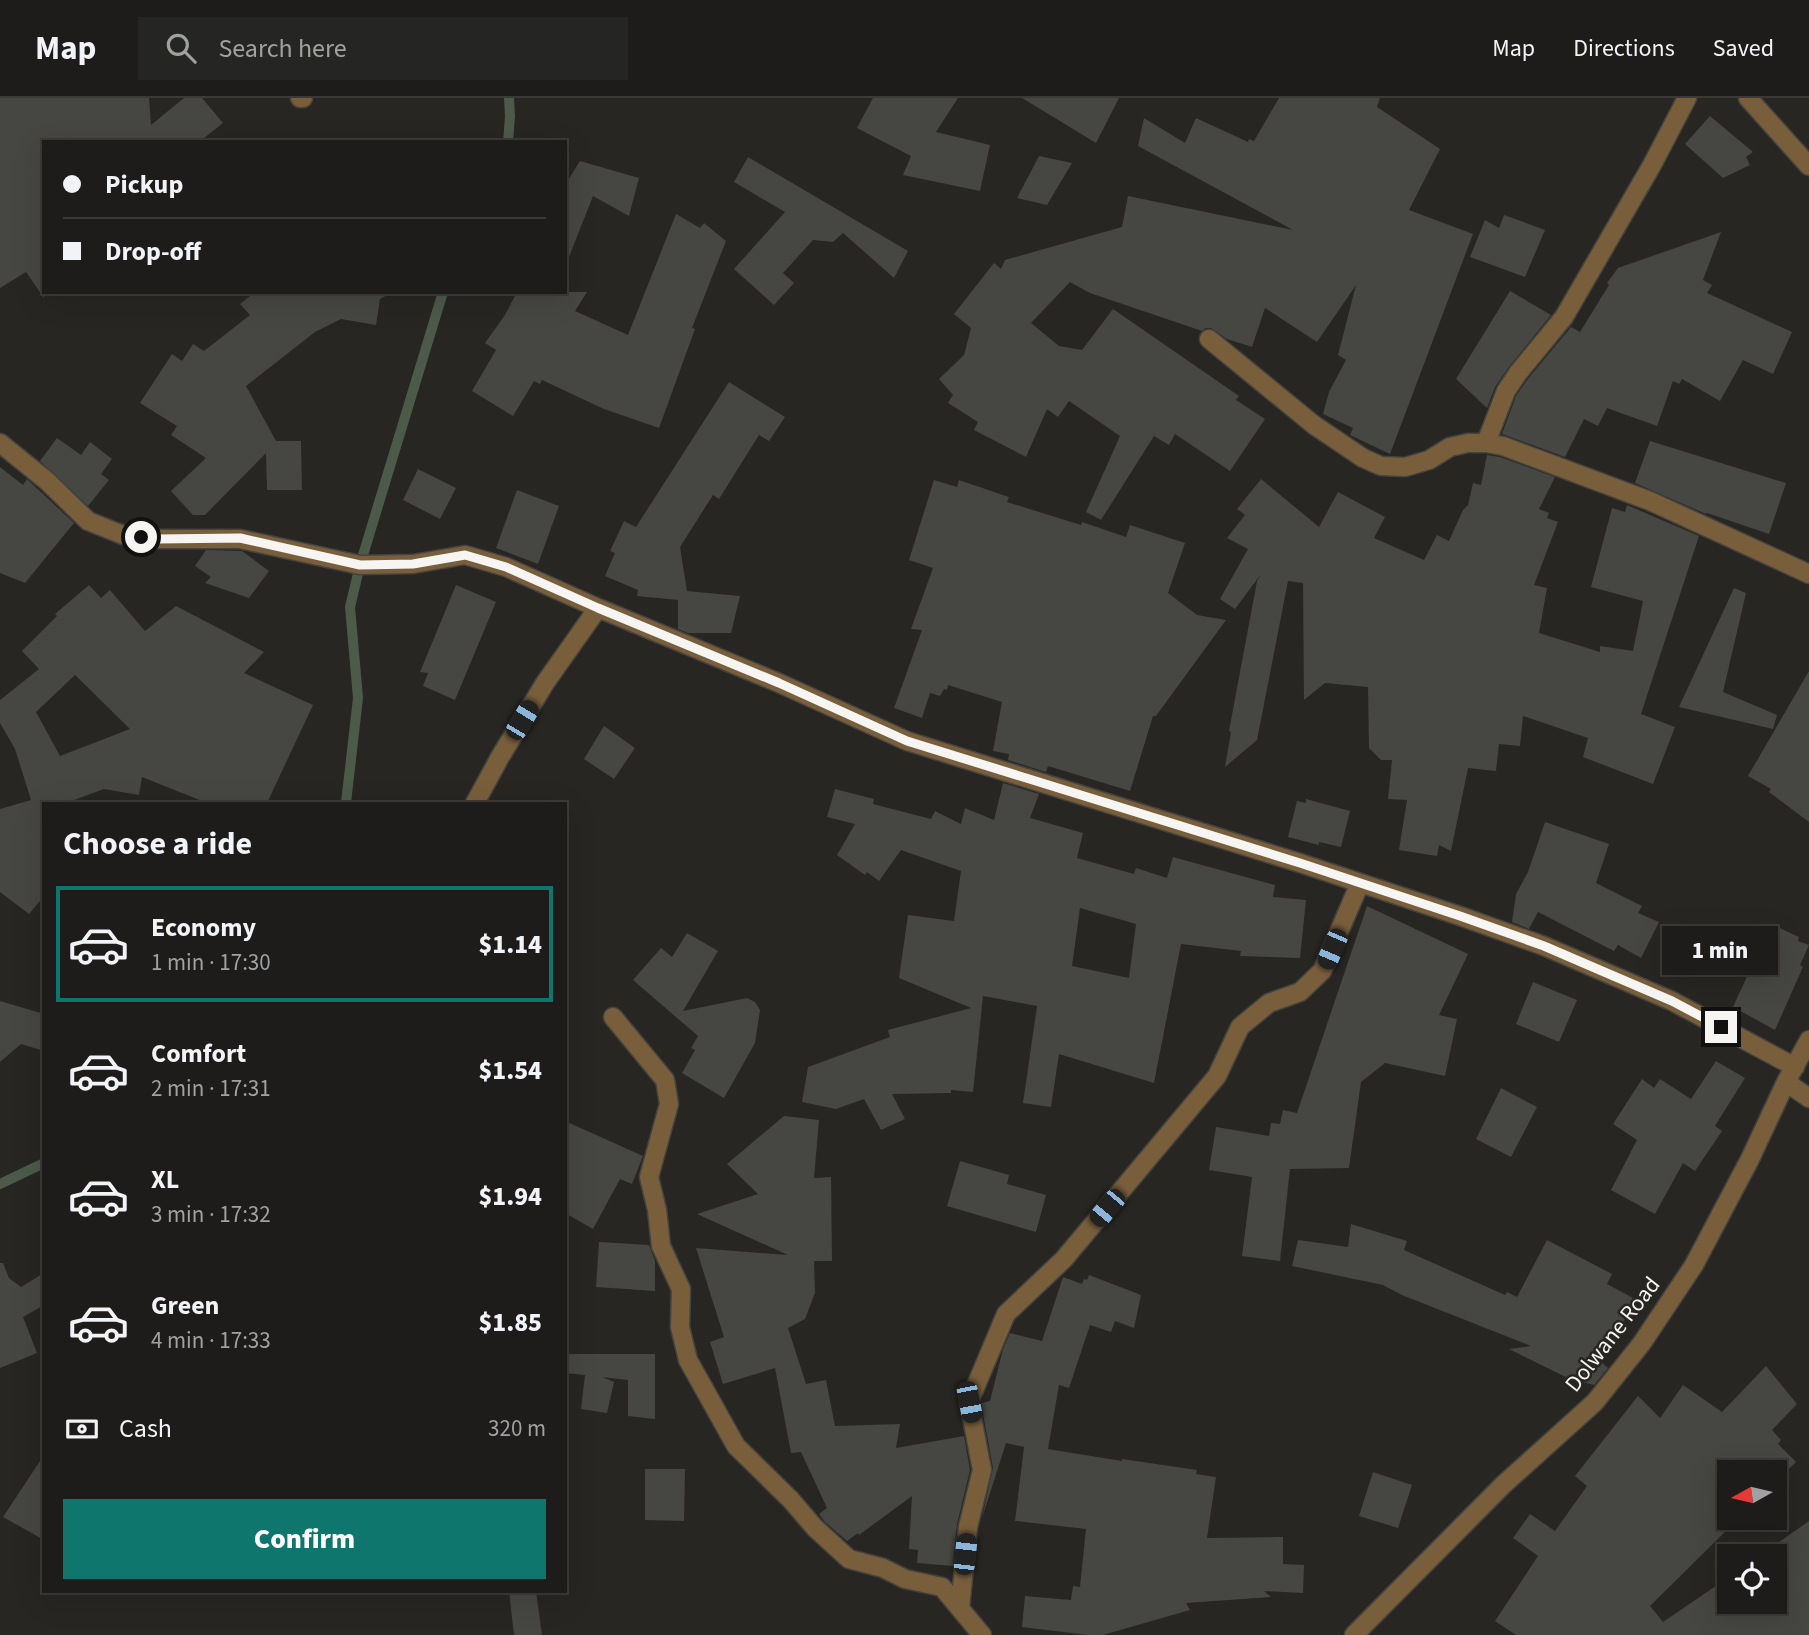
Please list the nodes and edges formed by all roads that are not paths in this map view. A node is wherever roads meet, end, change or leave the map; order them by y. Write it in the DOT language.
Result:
graph roads {
  1 [pos="1687,98"];
  2 [pos="1748,98"];
  3 [pos="1809,166"];
  4 [pos="1209,339"];
  5 [pos="0,443"];
  6 [pos="1486,443"];
  7 [pos="1809,574"];
  8 [pos="598,608"];
  9 [pos="476,802"];
  10 [pos="1360,883"];
  11 [pos="613,1017"];
  12 [pos="1809,1040"];
  13 [pos="1791,1075"];
  14 [pos="1809,1098"];
  15 [pos="960,1608"];
  16 [pos="982,1635"];
  17 [pos="1354,1635"];
  1 -- 6 [label="street"];
  2 -- 3 [label="street"];
  4 -- 6 [label="street"];
  5 -- 8 [label="street"];
  6 -- 7 [label="street"];
  8 -- 9 [label="street"];
  8 -- 10 [label="street"];
  10 -- 13 [label="street"];
  10 -- 15 [label="street"];
  11 -- 15 [label="street"];
  12 -- 13 [label="street, Dolwane Road"];
  13 -- 14 [label="street"];
  13 -- 17 [label="street, Dolwane Road"];
  15 -- 16 [label="street"];
}
